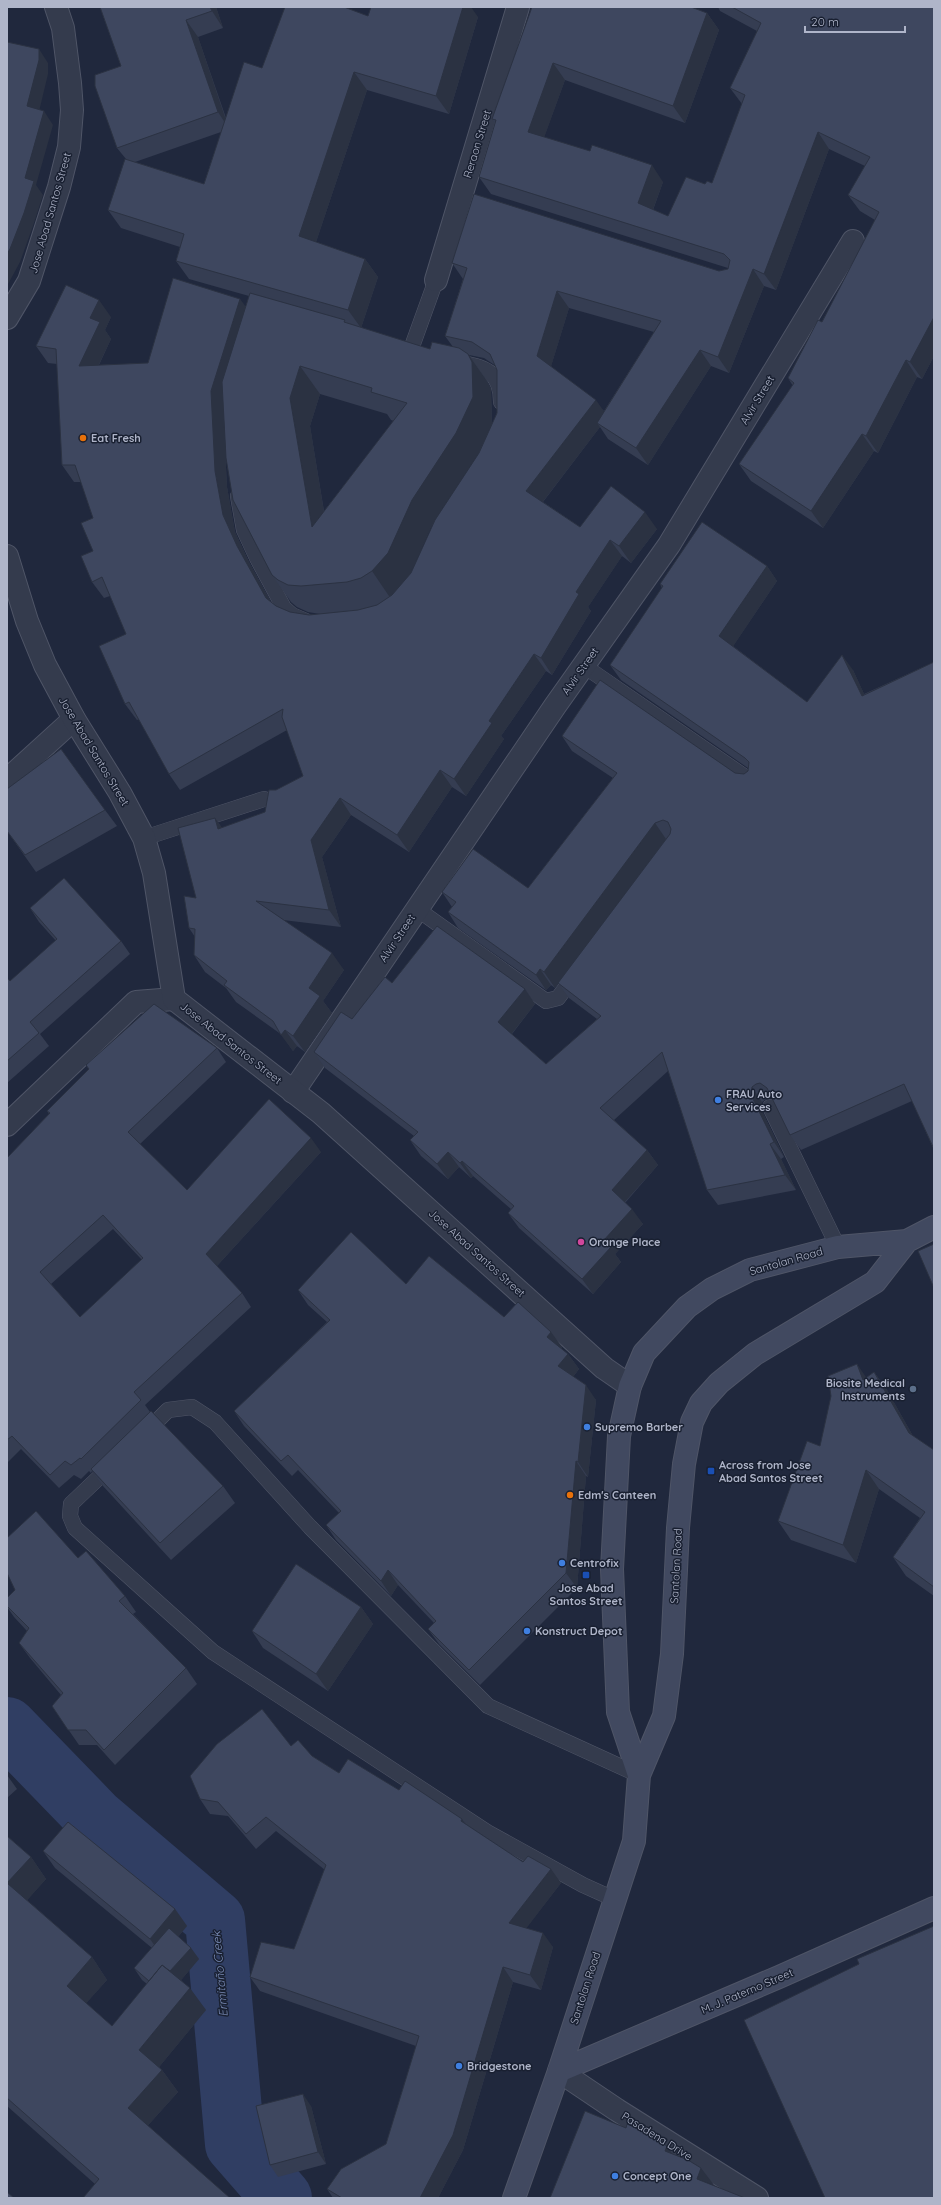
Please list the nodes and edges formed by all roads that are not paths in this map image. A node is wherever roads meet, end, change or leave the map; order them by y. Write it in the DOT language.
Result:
graph roads {
  1 [pos="56,7"];
  2 [pos="518,7"];
  3 [pos="854,241"];
  4 [pos="436,280"];
  5 [pos="7,318"];
  6 [pos="395,348"];
  7 [pos="446,359"];
  8 [pos="501,419"];
  9 [pos="235,480"];
  10 [pos="7,556"];
  11 [pos="320,623"];
  12 [pos="584,666"];
  13 [pos="74,719"];
  14 [pos="7,780"];
  15 [pos="751,781"];
  16 [pos="264,799"];
  17 [pos="144,838"];
  18 [pos="417,909"];
  19 [pos="582,966"];
  20 [pos="174,999"];
  21 [pos="293,1092"];
  22 [pos="770,1107"];
  23 [pos="7,1125"];
  24 [pos="934,1227"];
  25 [pos="906,1240"];
  26 [pos="838,1247"];
  27 [pos="630,1386"];
  28 [pos="134,1443"];
  29 [pos="123,1454"];
  30 [pos="639,1775"];
  31 [pos="614,1899"];
  32 [pos="934,1908"];
  33 [pos="559,2071"];
  34 [pos="514,2198"];
  35 [pos="757,2198"];
  1 -- 5 [label="street, Jose Abad Santos Street"];
  2 -- 4 [label="street, Reraon Street"];
  3 -- 12 [label="street, Alvir Street"];
  4 -- 6 [label="lane"];
  7 -- 8 [label="lane"];
  9 -- 11 [label="lane"];
  10 -- 13 [label="street, Jose Abad Santos Street"];
  12 -- 15 [label="lane"];
  12 -- 18 [label="street, Alvir Street"];
  13 -- 14 [label="street"];
  13 -- 17 [label="street, Jose Abad Santos Street"];
  16 -- 17 [label="lane"];
  17 -- 20 [label="street, Jose Abad Santos Street"];
  18 -- 19 [label="lane"];
  18 -- 21 [label="street, Alvir Street"];
  20 -- 21 [label="street, Jose Abad Santos Street"];
  20 -- 23 [label="street"];
  21 -- 27 [label="street, Jose Abad Santos Street"];
  22 -- 26 [label="lane"];
  24 -- 25 [label="main road, Santolan Road"];
  25 -- 26 [label="main road, Santolan Road"];
  25 -- 30 [label="main road, Santolan Road"];
  26 -- 27 [label="main road, Santolan Road"];
  27 -- 30 [label="main road, Santolan Road"];
  28 -- 30 [label="lane"];
  29 -- 31 [label="lane"];
  30 -- 31 [label="main road, Santolan Road"];
  31 -- 33 [label="main road, Santolan Road"];
  32 -- 33 [label="main road, M. J. Paterno Street"];
  33 -- 34 [label="main road, Santolan Road"];
  33 -- 35 [label="street, Pasadena Drive"];
}
